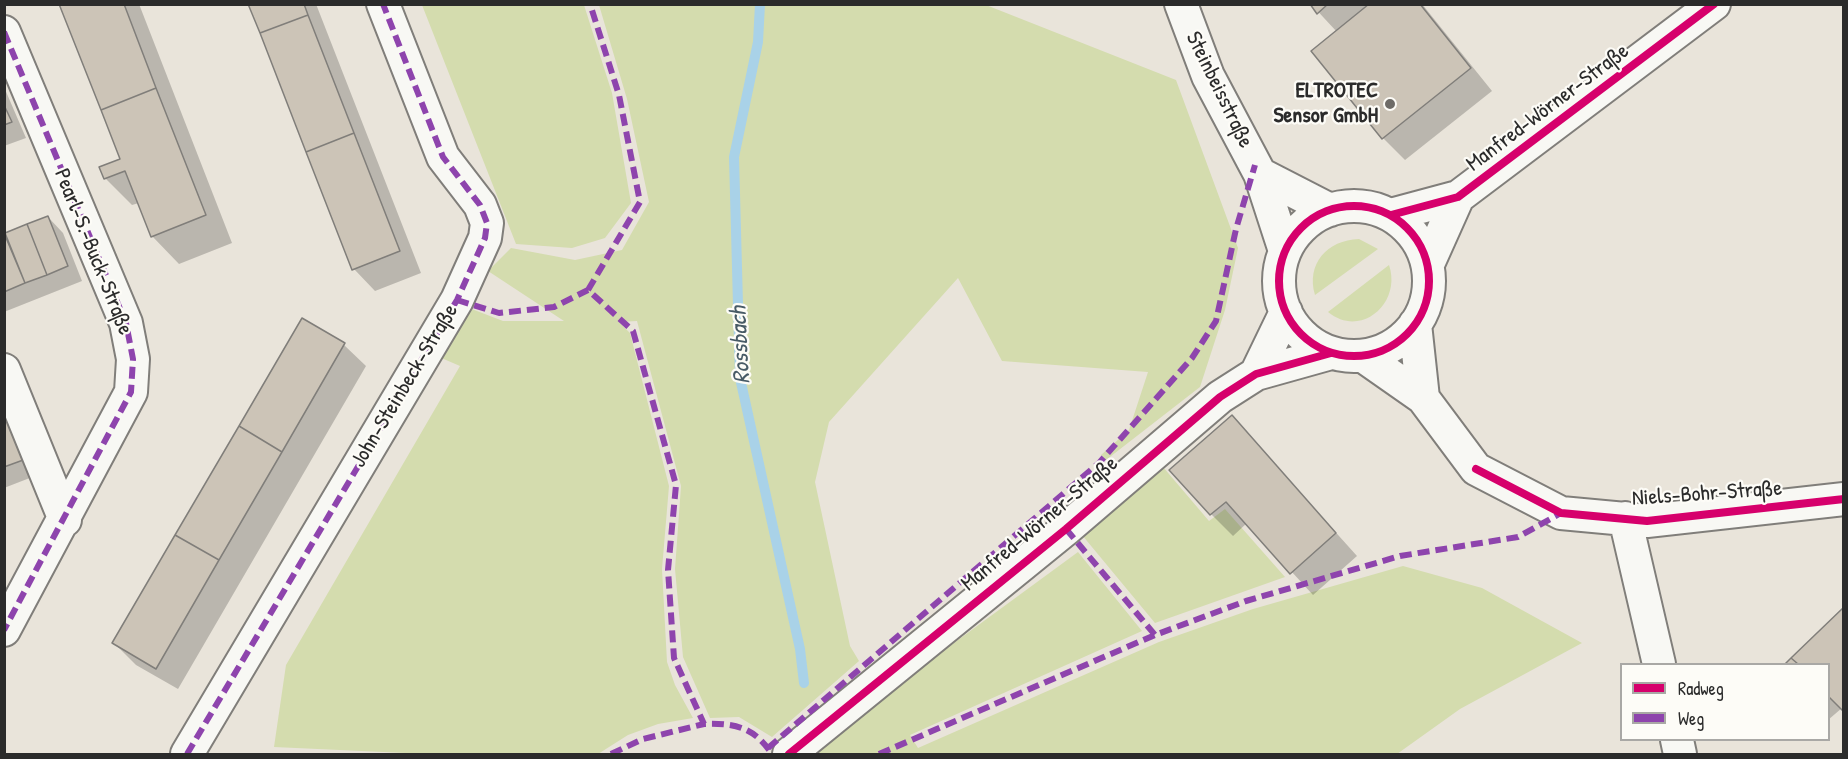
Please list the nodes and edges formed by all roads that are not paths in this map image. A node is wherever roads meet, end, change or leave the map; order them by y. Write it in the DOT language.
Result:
graph roads {
  1 [pos="383,4"];
  2 [pos="1181,4"];
  3 [pos="1714,4"];
  4 [pos="4,32"];
  5 [pos="1260,174"];
  6 [pos="1458,197"];
  7 [pos="1330,210"];
  8 [pos="1391,215"];
  9 [pos="1285,251"];
  10 [pos="1428,264"];
  11 [pos="1286,312"];
  12 [pos="1415,324"];
  13 [pos="1331,353"];
  14 [pos="1363,356"];
  15 [pos="4,370"];
  16 [pos="1256,374"];
  17 [pos="1423,398"];
  18 [pos="1844,498"];
  19 [pos="1625,518"];
  20 [pos="65,520"];
  21 [pos="4,630"];
  22 [pos="1659,663"];
  23 [pos="187,754"];
  24 [pos="789,754"];
  1 -- 23 [label="street, John-Steinbeck-Straße"];
  2 -- 5 [label="street, Steinbeisstraße"];
  3 -- 6 [label="street, Manfred-Wörner-Straße"];
  4 -- 20 [label="street, Pearl-S.-Buck-Straße"];
  5 -- 7 [label="street, Steinbeisstraße"];
  5 -- 9 [label="street, Steinbeisstraße"];
  6 -- 8 [label="street, Manfred-Wörner-Straße"];
  6 -- 10 [label="street, Manfred-Wörner-Straße"];
  7 -- 8 [label="street, Manfred-Wörner-Straße"];
  7 -- 9 [label="street, Manfred-Wörner-Straße"];
  8 -- 10 [label="street, Manfred-Wörner-Straße"];
  9 -- 11 [label="street, Manfred-Wörner-Straße"];
  10 -- 12 [label="street, Manfred-Wörner-Straße"];
  11 -- 13 [label="street, Manfred-Wörner-Straße"];
  11 -- 16 [label="street"];
  12 -- 14 [label="street, Manfred-Wörner-Straße"];
  12 -- 17 [label="street"];
  13 -- 14 [label="street, Manfred-Wörner-Straße"];
  13 -- 16 [label="street, Manfred-Wörner-Straße"];
  14 -- 17 [label="street, Niels-Bohr-Straße"];
  15 -- 20 [label="street"];
  16 -- 24 [label="street, Manfred-Wörner-Straße"];
  17 -- 19 [label="street, Niels-Bohr-Straße"];
  18 -- 19 [label="street, Niels-Bohr-Straße"];
  19 -- 22 [label="street"];
  20 -- 21 [label="street, Pearl-S.-Buck-Straße"];
}
